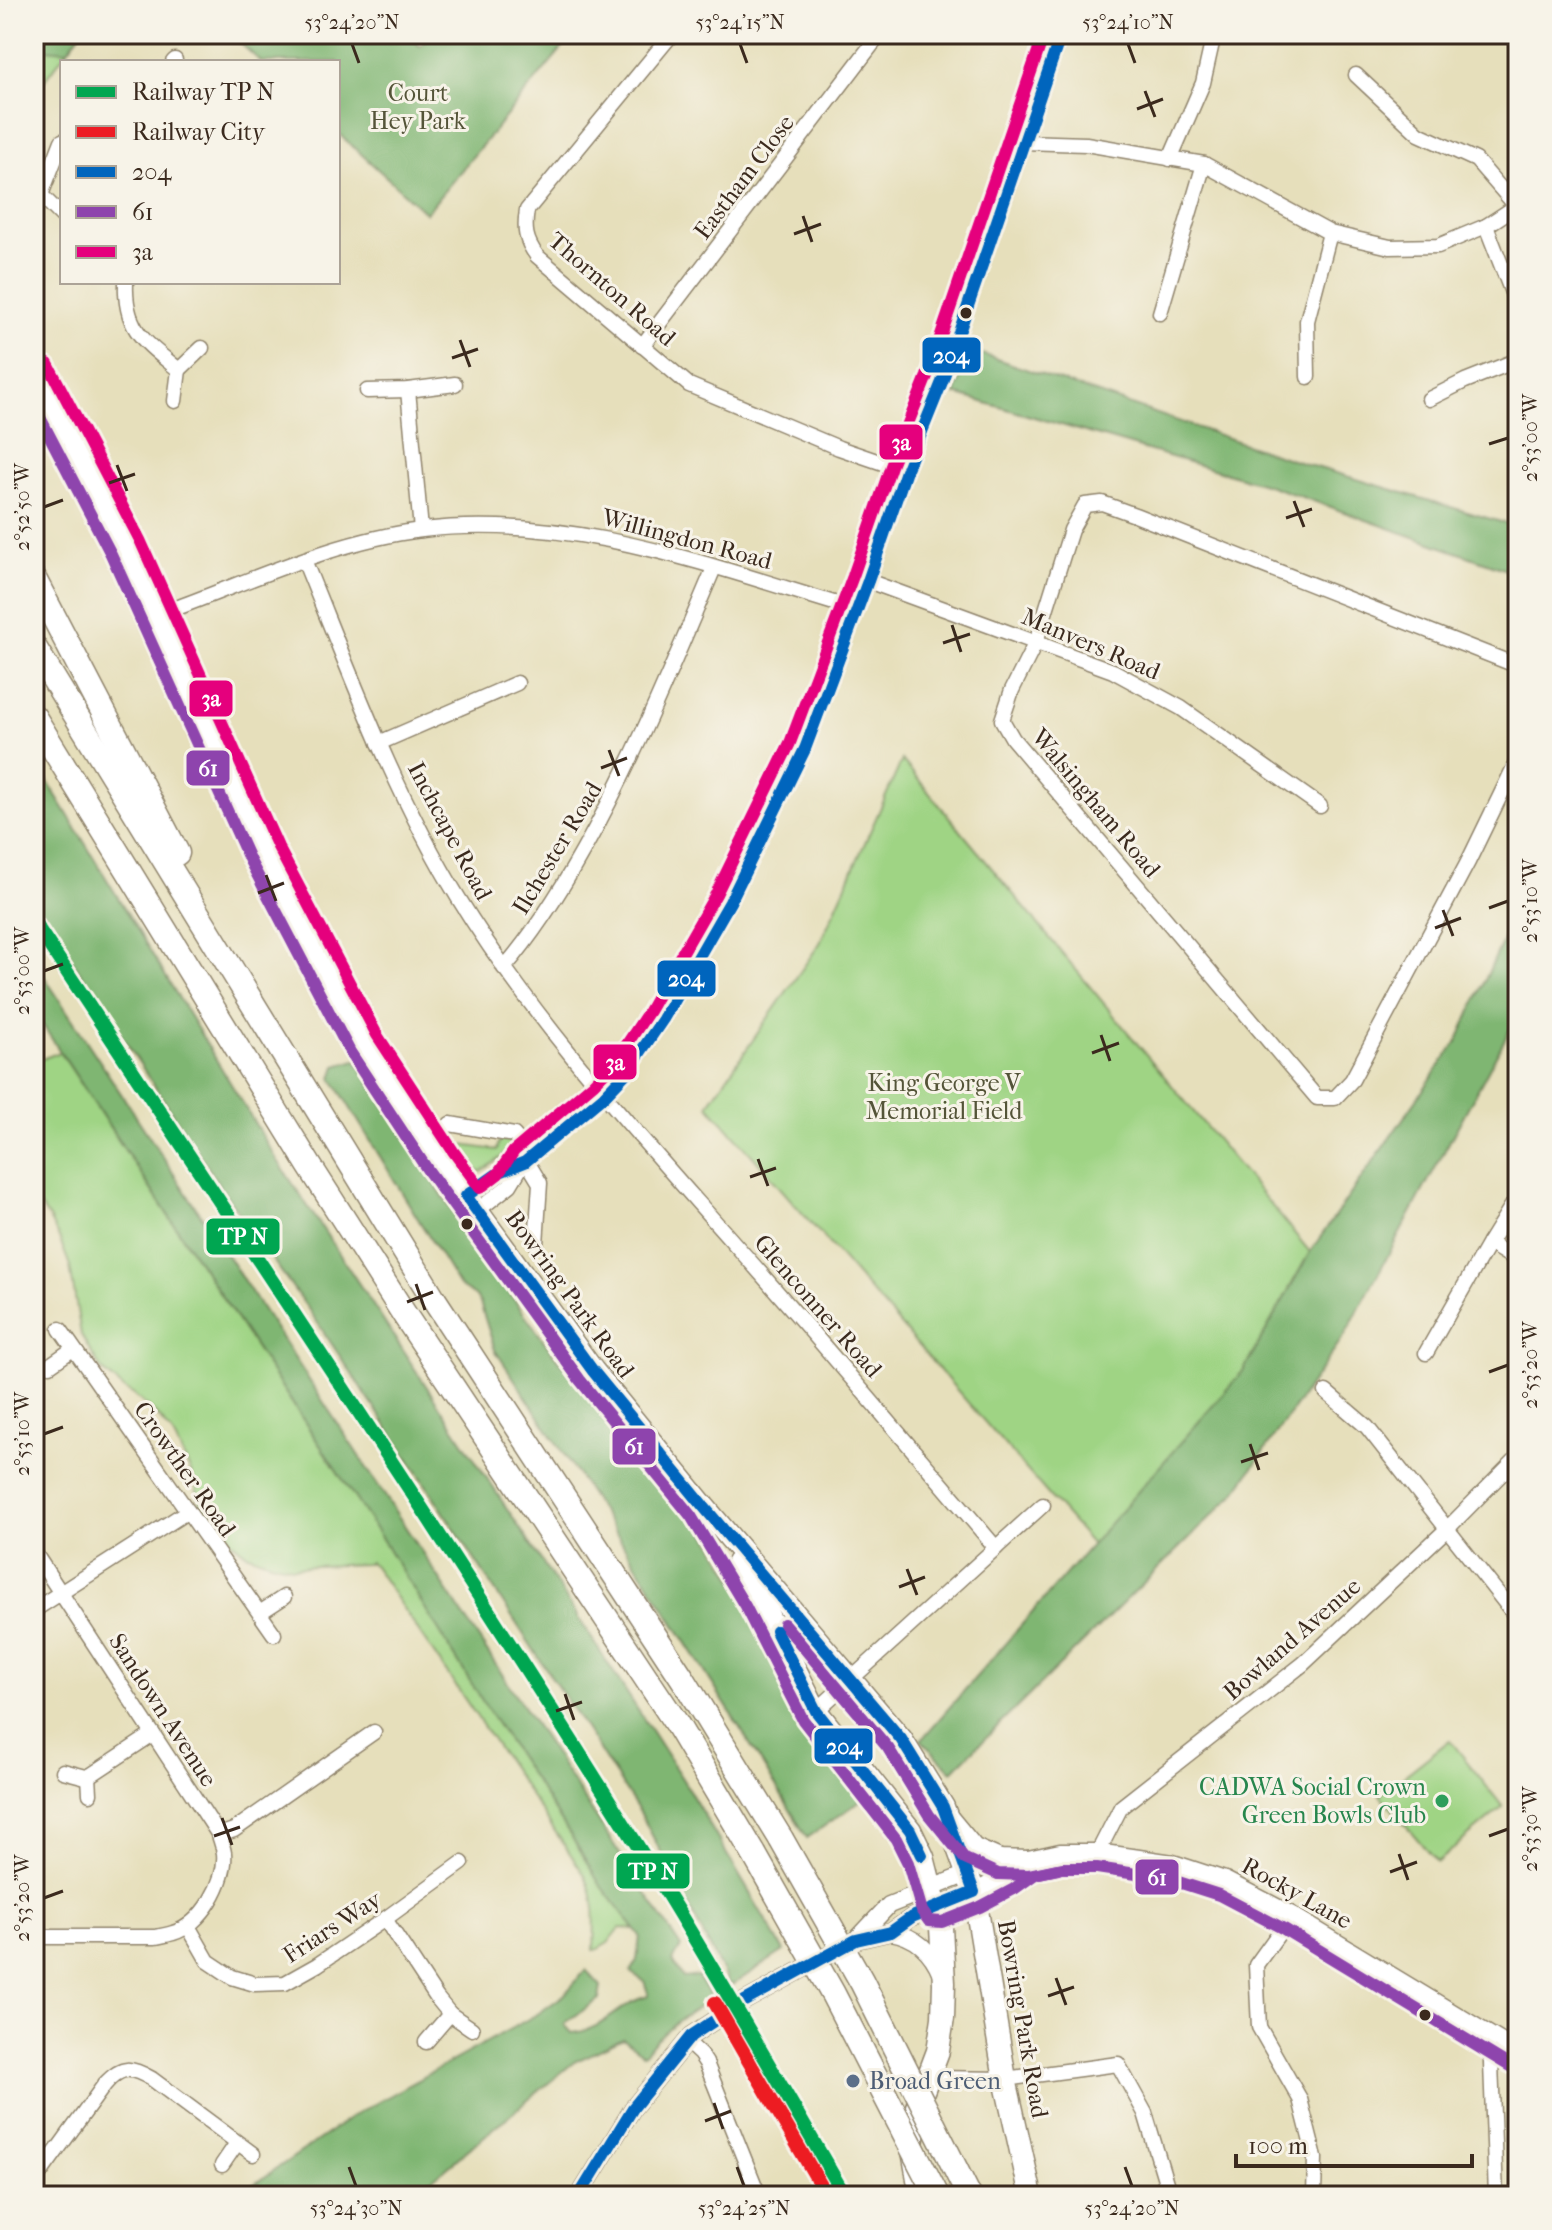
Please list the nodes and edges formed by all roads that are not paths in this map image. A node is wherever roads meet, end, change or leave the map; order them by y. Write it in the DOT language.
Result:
graph roads {
  1 [pos="672,34"];
  2 [pos="880,34"];
  3 [pos="1061,34"];
  4 [pos="1214,34"];
  5 [pos="1356,75"];
  6 [pos="1023,142"];
  7 [pos="60,146"];
  8 [pos="1170,159"];
  9 [pos="1204,164"];
  10 [pos="38,197"];
  11 [pos="1517,206"];
  12 [pos="60,214"];
  13 [pos="1486,226"];
  14 [pos="1330,233"];
  15 [pos="126,284"];
  16 [pos="1518,308"];
  17 [pos="1160,313"];
  18 [pos="642,346"];
  19 [pos="202,348"];
  20 [pos="1518,360"];
  21 [pos="179,370"];
  22 [pos="34,371"];
  23 [pos="1308,377"];
  24 [pos="455,384"];
  25 [pos="408,390"];
  26 [pos="367,391"];
  27 [pos="1429,399"];
  28 [pos="175,401"];
  29 [pos="906,471"];
  30 [pos="421,530"];
  31 [pos="304,560"];
  32 [pos="714,568"];
  33 [pos="34,579"];
  34 [pos="868,581"];
  35 [pos="179,607"];
  36 [pos="857,610"];
  37 [pos="1036,642"];
  38 [pos="34,647"];
  39 [pos="1518,666"];
  40 [pos="517,683"];
  41 [pos="34,717"];
  42 [pos="379,743"];
  43 [pos="1518,759"];
  44 [pos="1320,806"];
  45 [pos="504,968"];
  46 [pos="281,1051"];
  47 [pos="604,1096"];
  48 [pos="450,1124"];
  49 [pos="527,1159"];
  50 [pos="1518,1196"];
  51 [pos="472,1203"];
  52 [pos="1489,1243"];
  53 [pos="536,1244"];
  54 [pos="1518,1261"];
  55 [pos="60,1329"];
  56 [pos="73,1349"];
  57 [pos="1426,1353"];
  58 [pos="50,1365"];
  59 [pos="1326,1392"];
  60 [pos="1518,1457"];
  61 [pos="1043,1505"];
  62 [pos="704,1507"];
  63 [pos="188,1511"];
  64 [pos="1447,1529"];
  65 [pos="996,1548"];
  66 [pos="34,1552"];
  67 [pos="60,1592"];
  68 [pos="284,1597"];
  69 [pos="34,1610"];
  70 [pos="261,1612"];
  71 [pos="1518,1619"];
  72 [pos="274,1634"];
  73 [pos="852,1680"];
  74 [pos="816,1711"];
  75 [pos="374,1732"];
  76 [pos="153,1734"];
  77 [pos="63,1771"];
  78 [pos="89,1776"];
  79 [pos="90,1794"];
  80 [pos="943,1807"];
  81 [pos="219,1835"];
  82 [pos="1098,1852"];
  83 [pos="1000,1858"];
  84 [pos="1028,1859"];
  85 [pos="462,1863"];
  86 [pos="971,1883"];
  87 [pos="934,1897"];
  88 [pos="1292,1915"];
  89 [pos="385,1919"];
  90 [pos="188,1926"];
  91 [pos="891,1932"];
  92 [pos="34,1937"];
  93 [pos="856,1940"];
  94 [pos="944,1983"];
  95 [pos="450,2014"];
  96 [pos="472,2029"];
  97 [pos="1490,2036"];
  98 [pos="686,2041"];
  99 [pos="426,2042"];
  100 [pos="1518,2052"];
  101 [pos="930,2078"];
  102 [pos="1005,2079"];
  103 [pos="237,2143"];
  104 [pos="253,2154"];
  105 [pos="222,2165"];
  106 [pos="34,2182"];
  107 [pos="1170,2193"];
  108 [pos="579,2196"];
  109 [pos="759,2196"];
  110 [pos="921,2196"];
  111 [pos="937,2196"];
  112 [pos="969,2196"];
  113 [pos="1031,2196"];
  114 [pos="1150,2196"];
  115 [pos="1314,2196"];
  116 [pos="1496,2196"];
  1 -- 18 [label="street, Thornton Road"];
  2 -- 18 [label="street, Eastham Close"];
  3 -- 6 [label="street"];
  4 -- 8 [label="street"];
  5 -- 11 [label="street"];
  6 -- 8 [label="street"];
  6 -- 29 [label="street"];
  7 -- 10 [label="street"];
  8 -- 9 [label="street"];
  9 -- 14 [label="street"];
  9 -- 17 [label="street"];
  10 -- 12 [label="street"];
  11 -- 13 [label="street"];
  13 -- 14 [label="street"];
  13 -- 16 [label="street"];
  14 -- 23 [label="street"];
  15 -- 21 [label="street"];
  18 -- 29 [label="street, Thornton Road"];
  19 -- 21 [label="street"];
  20 -- 27 [label="street"];
  21 -- 28 [label="street"];
  22 -- 51 [label="main road, Bowring Park Road"];
  24 -- 25 [label="street"];
  25 -- 26 [label="street"];
  25 -- 30 [label="street"];
  29 -- 34 [label="street"];
  30 -- 31 [label="street, Willingdon Road"];
  30 -- 32 [label="street, Willingdon Road"];
  31 -- 35 [label="street, Willingdon Road"];
  31 -- 42 [label="street, Inchcape Road"];
  32 -- 36 [label="street, Willingdon Road"];
  32 -- 45 [label="street, Ilchester Road"];
  33 -- 46 [label="highway"];
  34 -- 36 [label="street"];
  34 -- 37 [label="street, Manvers Road"];
  36 -- 47 [label="street"];
  37 -- 39 [label="street, Walsingham Road"];
  37 -- 43 [label="street, Walsingham Road"];
  37 -- 44 [label="street, Manvers Road"];
  38 -- 46 [label="highway"];
  40 -- 42 [label="street"];
  41 -- 111 [label="highway, bridge"];
  42 -- 45 [label="street, Inchcape Road"];
  45 -- 47 [label="street, Inchcape Road"];
  46 -- 112 [label="highway, bridge"];
  47 -- 49 [label="street"];
  47 -- 65 [label="street, Glenconner Road"];
  48 -- 49 [label="street"];
  49 -- 51 [label="street"];
  49 -- 53 [label="street"];
  50 -- 52 [label="street"];
  51 -- 62 [label="main road, Bowring Park Road"];
  52 -- 54 [label="street"];
  52 -- 57 [label="street"];
  55 -- 56 [label="street, Crowther Road"];
  56 -- 58 [label="street"];
  56 -- 63 [label="street, Crowther Road"];
  59 -- 64 [label="street"];
  60 -- 64 [label="street, Bowland Avenue"];
  61 -- 65 [label="street"];
  62 -- 73 [label="main road, Bowring Park Road"];
  62 -- 74 [label="main road, Bowring Park Road"];
  63 -- 67 [label="street"];
  63 -- 70 [label="street, Crowther Road"];
  64 -- 71 [label="street"];
  64 -- 82 [label="street, Bowland Avenue"];
  65 -- 73 [label="street"];
  66 -- 67 [label="street, Sandown Avenue"];
  67 -- 69 [label="street"];
  67 -- 76 [label="street, Sandown Avenue"];
  68 -- 70 [label="street"];
  70 -- 72 [label="street, Crowther Road"];
  73 -- 74 [label="street"];
  73 -- 80 [label="main road, Bowring Park Road"];
  74 -- 87 [label="main road, Bowring Park Road"];
  75 -- 81 [label="street"];
  76 -- 78 [label="street"];
  76 -- 81 [label="street, Sandown Avenue"];
  77 -- 78 [label="street"];
  78 -- 79 [label="street"];
  80 -- 83 [label="street"];
  80 -- 86 [label="main road, Bowring Park Road"];
  81 -- 90 [label="street, Sandown Avenue"];
  82 -- 84 [label="street, Rocky Lane"];
  82 -- 88 [label="street, Rocky Lane"];
  83 -- 84 [label="street"];
  83 -- 86 [label="street"];
  84 -- 86 [label="street"];
  85 -- 89 [label="street, Friars Way"];
  86 -- 87 [label="street"];
  86 -- 102 [label="main road, Bowring Park Road"];
  87 -- 91 [label="street"];
  87 -- 93 [label="street"];
  87 -- 94 [label="main road, Bowring Park Road"];
  88 -- 97 [label="street, Rocky Lane"];
  88 -- 115 [label="street"];
  89 -- 90 [label="street, Friars Way"];
  89 -- 95 [label="street"];
  90 -- 92 [label="street"];
  91 -- 93 [label="street"];
  91 -- 94 [label="street"];
  93 -- 98 [label="street"];
  94 -- 101 [label="main road, Bowring Park Road"];
  95 -- 96 [label="street"];
  95 -- 99 [label="street"];
  97 -- 100 [label="street, Rocky Lane"];
  97 -- 116 [label="street"];
  98 -- 108 [label="street"];
  98 -- 109 [label="street"];
  101 -- 102 [label="street"];
  101 -- 110 [label="main road, Bowring Park Road"];
  102 -- 107 [label="street"];
  102 -- 113 [label="main road, Bowring Park Road"];
  103 -- 104 [label="street"];
  103 -- 105 [label="street"];
  103 -- 106 [label="street"];
  107 -- 114 [label="street"];
}
